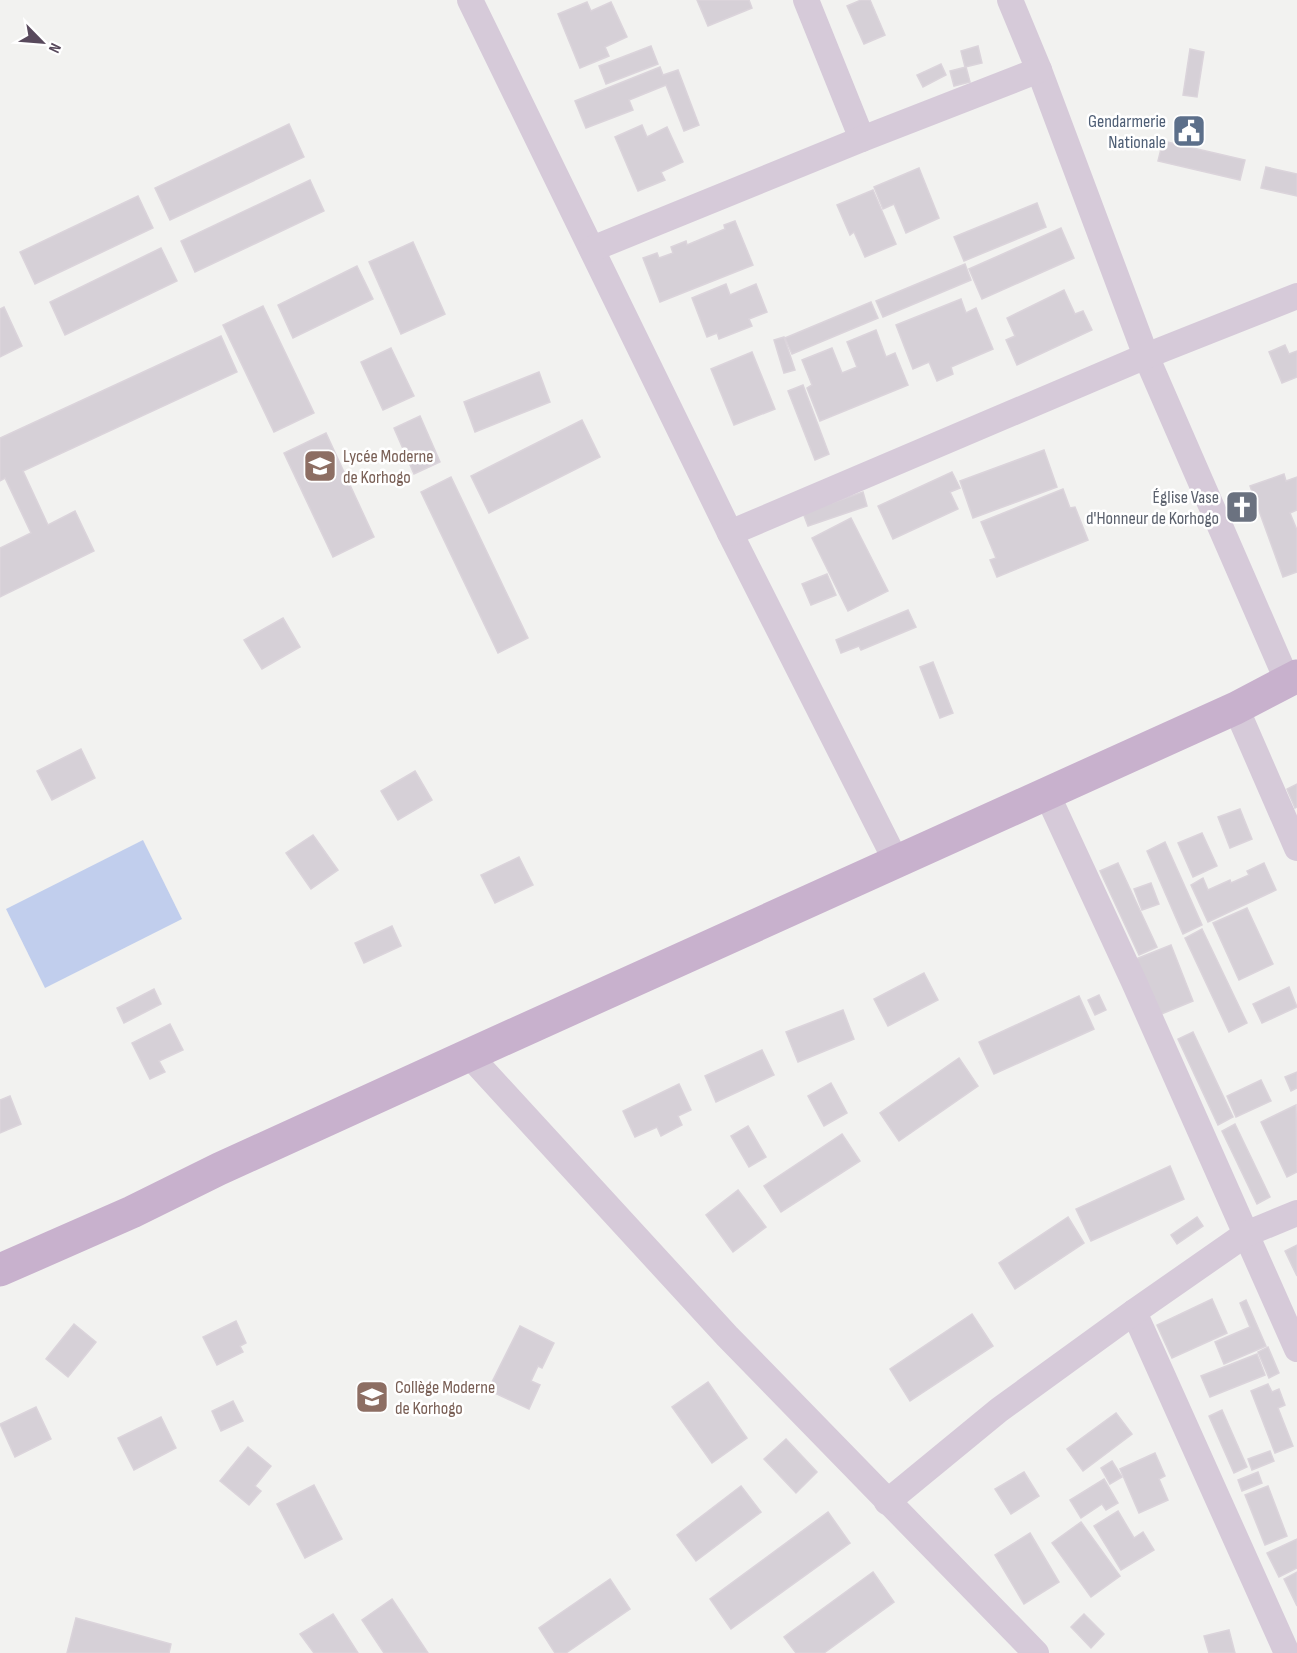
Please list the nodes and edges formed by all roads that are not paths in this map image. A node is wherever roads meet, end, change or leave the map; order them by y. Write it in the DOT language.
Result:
graph roads {
  1 [pos="470,0"];
  2 [pos="806,0"];
  3 [pos="1010,0"];
  4 [pos="1039,70"];
  5 [pos="862,139"];
  6 [pos="592,249"];
  7 [pos="1297,296"];
  8 [pos="1146,356"];
  9 [pos="730,533"];
  10 [pos="1292,678"];
  11 [pos="1236,708"];
  12 [pos="1047,794"];
  13 [pos="1297,848"];
  14 [pos="897,863"];
  15 [pos="469,1054"];
  16 [pos="1297,1213"];
  17 [pos="1246,1234"];
  18 [pos="0,1270"];
  19 [pos="1134,1312"];
  20 [pos="1297,1349"];
  21 [pos="887,1502"];
  22 [pos="1036,1653"];
  23 [pos="1287,1653"];
  1 -- 6 [label="street"];
  2 -- 5 [label="street"];
  3 -- 4 [label="street"];
  4 -- 5 [label="street"];
  4 -- 8 [label="street"];
  5 -- 6 [label="street"];
  6 -- 9 [label="street"];
  7 -- 8 [label="street"];
  8 -- 9 [label="street"];
  8 -- 10 [label="street"];
  9 -- 14 [label="street"];
  10 -- 11 [label="main road"];
  11 -- 12 [label="main road"];
  11 -- 13 [label="street"];
  12 -- 14 [label="main road"];
  12 -- 17 [label="street"];
  14 -- 15 [label="main road"];
  15 -- 18 [label="main road"];
  15 -- 21 [label="street"];
  16 -- 17 [label="street"];
  17 -- 19 [label="street"];
  17 -- 20 [label="street"];
  19 -- 21 [label="street"];
  19 -- 23 [label="street"];
  21 -- 22 [label="street"];
}
